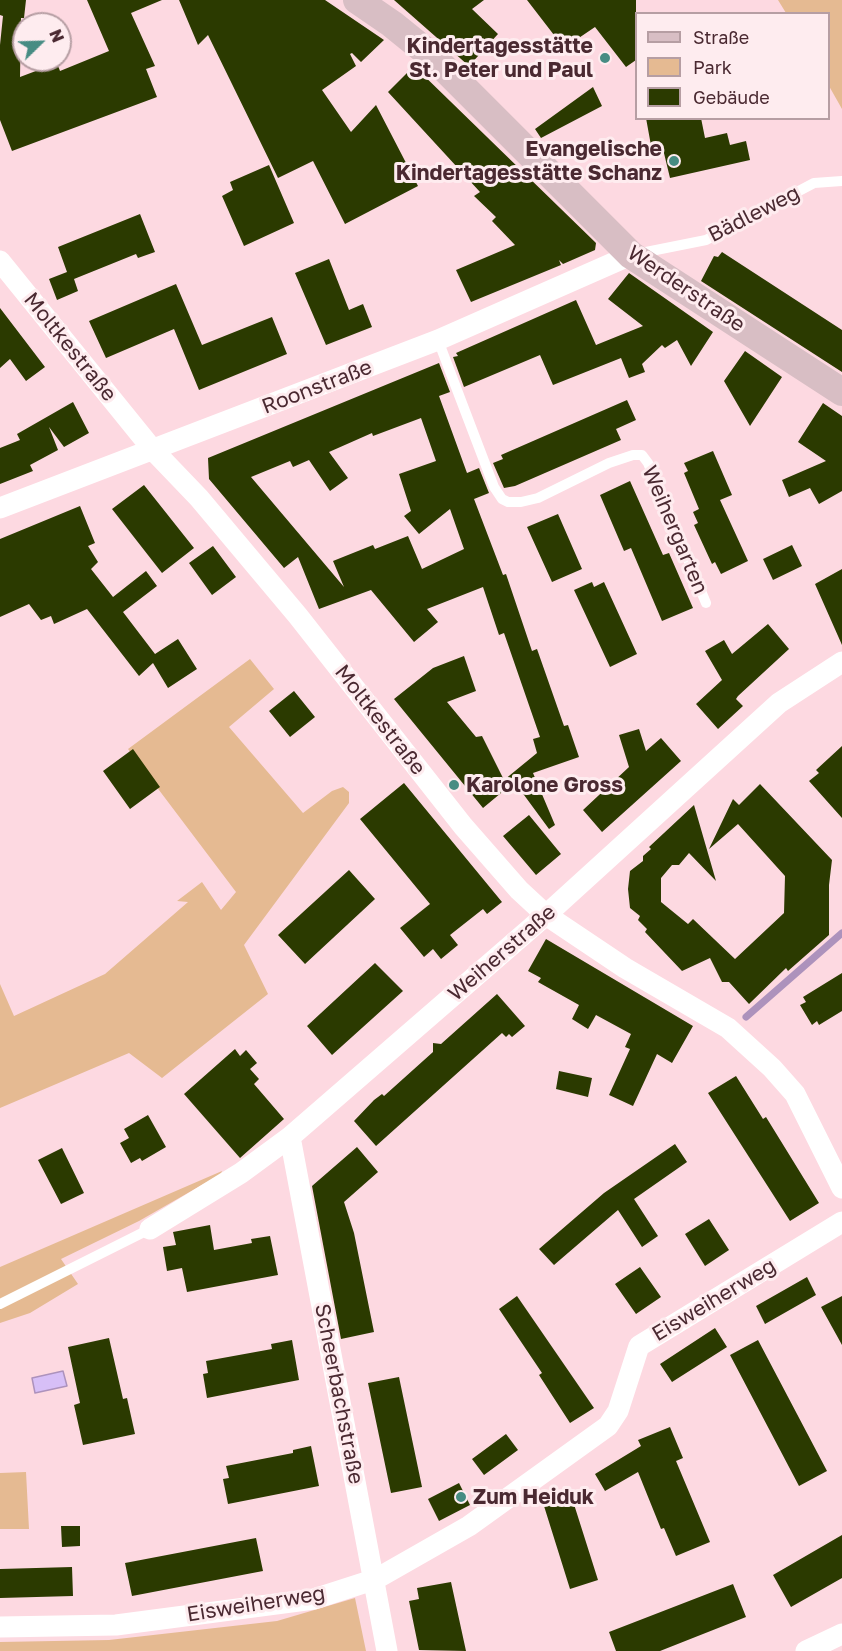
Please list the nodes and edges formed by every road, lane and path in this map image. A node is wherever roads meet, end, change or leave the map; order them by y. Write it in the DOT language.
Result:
graph roads {
  1 [pos="357,0"];
  2 [pos="842,181"];
  3 [pos="631,255"];
  4 [pos="0,261"];
  5 [pos="438,340"];
  6 [pos="842,392"];
  7 [pos="153,450"];
  8 [pos="0,508"];
  9 [pos="706,603"];
  10 [pos="842,662"];
  11 [pos="546,915"];
  12 [pos="290,1137"];
  13 [pos="842,1188"];
  14 [pos="842,1222"];
  15 [pos="150,1229"];
  16 [pos="0,1304"];
  17 [pos="376,1579"];
  18 [pos="0,1627"];
  19 [pos="842,1634"];
  20 [pos="387,1651"];
  21 [pos="806,1651"];
  1 -- 3 [label="street, Werderstraße"];
  2 -- 3 [label="lane, Bädleweg"];
  3 -- 5 [label="street, Roonstraße"];
  3 -- 6 [label="street, Werderstraße"];
  4 -- 7 [label="street, Moltkestraße"];
  5 -- 7 [label="street, Roonstraße"];
  5 -- 9 [label="lane, Weihergarten"];
  7 -- 8 [label="street, Roonstraße"];
  7 -- 11 [label="street, Moltkestraße"];
  10 -- 11 [label="street, Weiherstraße"];
  11 -- 12 [label="street, Weiherstraße"];
  11 -- 13 [label="street, Moltkestraße"];
  12 -- 15 [label="street, Weiherstraße"];
  12 -- 17 [label="street, Scheerbachstraße"];
  14 -- 17 [label="street, Eisweiherweg"];
  15 -- 16 [label="lane"];
  17 -- 18 [label="street, Eisweiherweg"];
  17 -- 20 [label="street, Scheerbachstraße"];
  19 -- 21 [label="street"];
}
